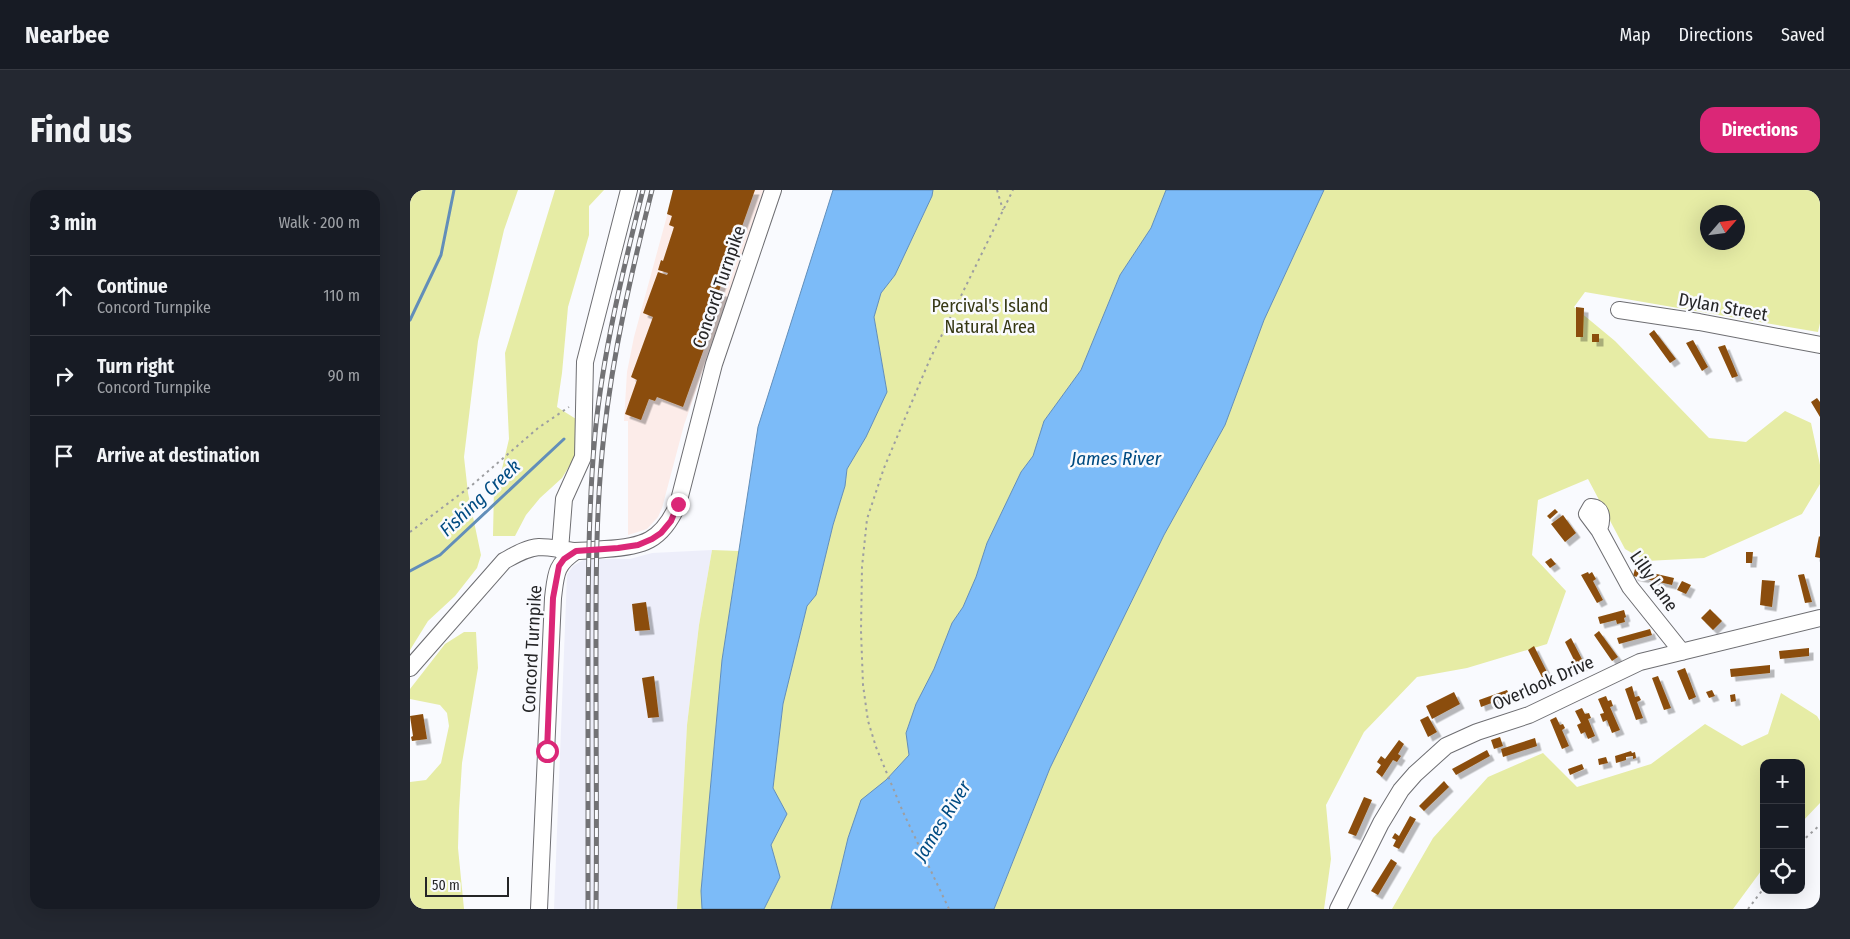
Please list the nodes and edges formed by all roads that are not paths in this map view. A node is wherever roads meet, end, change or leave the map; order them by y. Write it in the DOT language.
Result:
graph roads {
  1 [pos="629,190"];
  2 [pos="773,190"];
  3 [pos="1619,310"];
  4 [pos="1820,345"];
  5 [pos="1599,530"];
  6 [pos="568,550"];
  7 [pos="1820,618"];
  8 [pos="1682,652"];
  9 [pos="410,668"];
  10 [pos="539,909"];
  11 [pos="1338,909"];
  1 -- 6 [label="street"];
  2 -- 6 [label="street, Concord Turnpike"];
  3 -- 4 [label="street, Dylan Street"];
  5 -- 8 [label="street, Lilly Lane"];
  6 -- 9 [label="street"];
  6 -- 10 [label="street, Concord Turnpike"];
  7 -- 8 [label="street, Overlook Drive"];
  8 -- 11 [label="street, Overlook Drive"];
}
